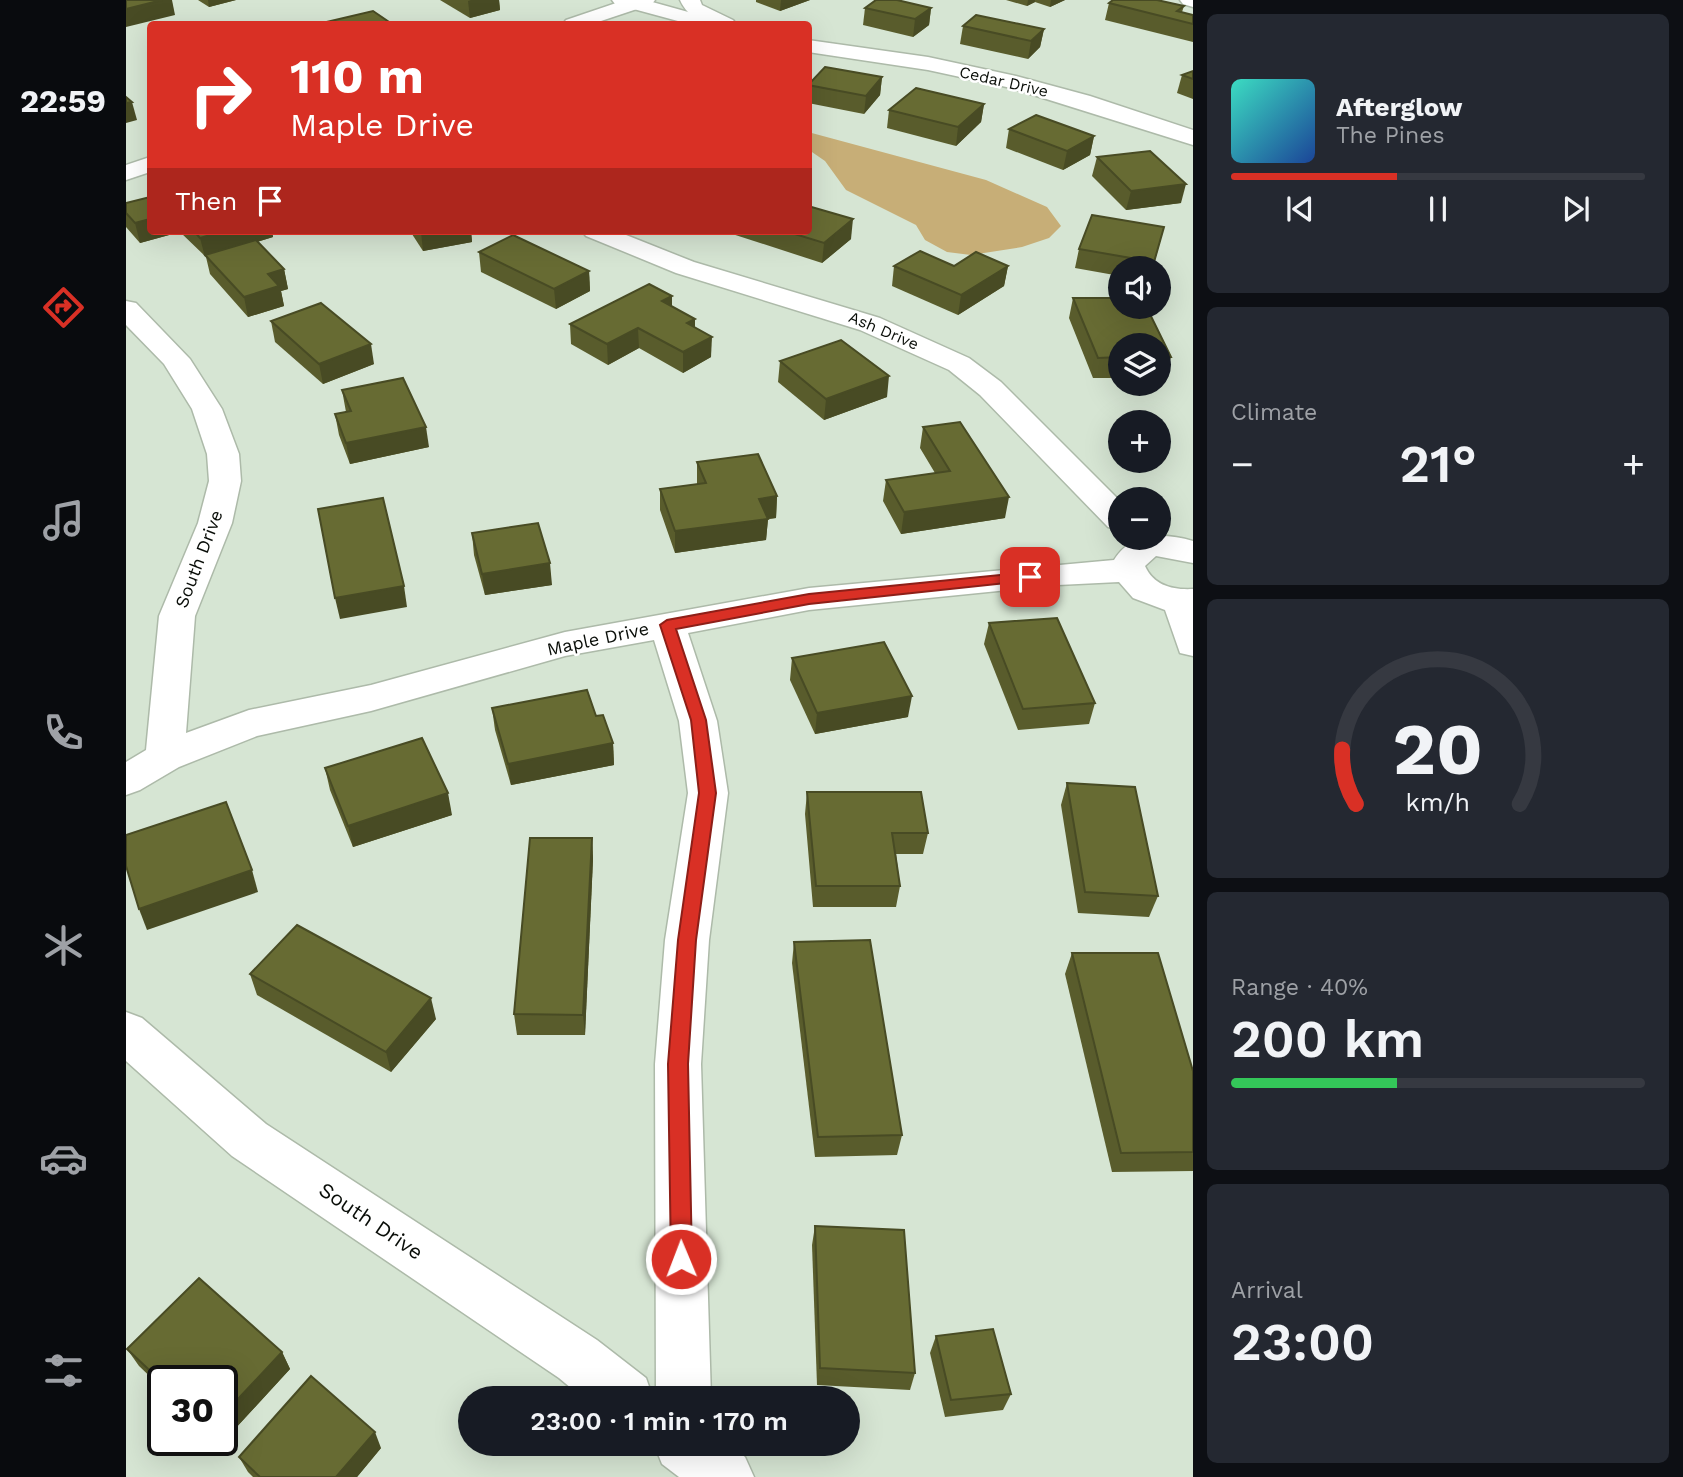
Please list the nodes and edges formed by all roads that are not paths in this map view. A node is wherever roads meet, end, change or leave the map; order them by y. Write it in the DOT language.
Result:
graph roads {
  1 [pos="584,0"];
  2 [pos="690,0"];
  3 [pos="634,1"];
  4 [pos="573,21"];
  5 [pos="579,21"];
  6 [pos="700,21"];
  7 [pos="720,21"];
  8 [pos="812,47"];
  9 [pos="1193,138"];
  10 [pos="147,165"];
  11 [pos="126,173"];
  12 [pos="604,235"];
  13 [pos="126,309"];
  14 [pos="1108,508"];
  15 [pos="1138,551"];
  16 [pos="1193,551"];
  17 [pos="1188,600"];
  18 [pos="667,625"];
  19 [pos="1193,644"];
  20 [pos="165,757"];
  21 [pos="126,780"];
  22 [pos="126,1032"];
  23 [pos="611,1386"];
  24 [pos="690,1386"];
  1 -- 4 [label="street"];
  2 -- 7 [label="street"];
  3 -- 5 [label="street"];
  3 -- 6 [label="street"];
  8 -- 9 [label="street, Cedar Drive"];
  10 -- 11 [label="street"];
  12 -- 14 [label="street, Ash Drive"];
  13 -- 20 [label="street, South Drive"];
  15 -- 16 [label="street, Maple Drive"];
  15 -- 17 [label="street"];
  15 -- 18 [label="street, Maple Drive"];
  17 -- 19 [label="street"];
  18 -- 20 [label="street, Maple Drive"];
  18 -- 24 [label="street"];
  20 -- 21 [label="street, Maple Drive"];
  22 -- 23 [label="street, South Drive"];
}
